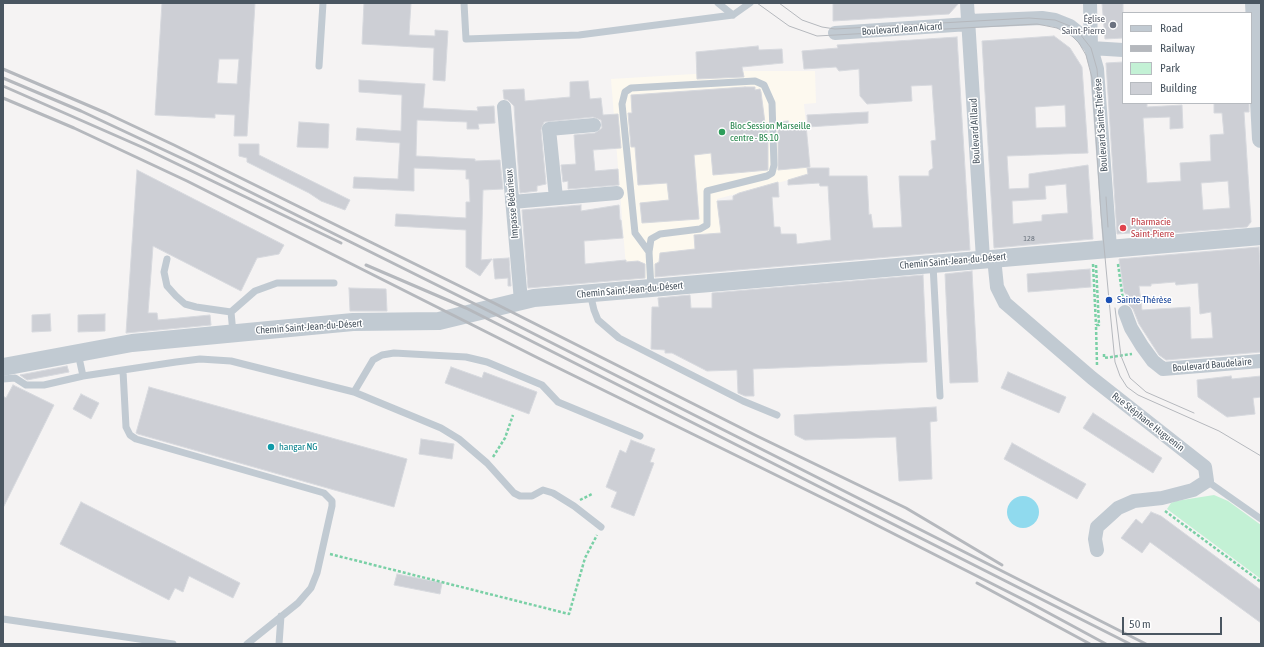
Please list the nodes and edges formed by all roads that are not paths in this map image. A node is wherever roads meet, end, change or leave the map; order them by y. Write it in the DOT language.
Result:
graph roads {
  1 [pos="323,3"];
  2 [pos="464,3"];
  3 [pos="718,3"];
  4 [pos="750,3"];
  5 [pos="967,3"];
  6 [pos="1090,3"];
  7 [pos="1257,4"];
  8 [pos="733,15"];
  9 [pos="969,23"];
  10 [pos="835,33"];
  11 [pos="1253,42"];
  12 [pos="1091,48"];
  13 [pos="1122,50"];
  14 [pos="319,66"];
  15 [pos="504,107"];
  16 [pos="594,125"];
  17 [pos="1261,139"];
  18 [pos="617,193"];
  19 [pos="556,198"];
  20 [pos="512,202"];
  21 [pos="1261,236"];
  22 [pos="649,252"];
  23 [pos="1103,252"];
  24 [pos="988,258"];
  25 [pos="167,259"];
  26 [pos="933,263"];
  27 [pos="334,283"];
  28 [pos="651,288"];
  29 [pos="590,293"];
  30 [pos="520,302"];
  31 [pos="231,312"];
  32 [pos="1125,312"];
  33 [pos="233,332"];
  34 [pos="78,352"];
  35 [pos="1261,361"];
  36 [pos="3,367"];
  37 [pos="123,371"];
  38 [pos="83,376"];
  39 [pos="3,379"];
  40 [pos="354,392"];
  41 [pos="940,396"];
  42 [pos="777,415"];
  43 [pos="640,436"];
  44 [pos="1207,481"];
  45 [pos="1261,519"];
  46 [pos="601,527"];
  47 [pos="1097,550"];
  48 [pos="281,616"];
  49 [pos="3,619"];
  50 [pos="173,644"];
  51 [pos="247,644"];
  52 [pos="279,644"];
  1 -- 14 [label="lane"];
  2 -- 8 [label="lane"];
  3 -- 8 [label="lane"];
  4 -- 8 [label="lane"];
  5 -- 9 [label="street, Boulevard Aillaud"];
  6 -- 12 [label="street, Boulevard Sainte-Thérése"];
  7 -- 11 [label="street"];
  9 -- 10 [label="street, Boulevard Jean Aicard"];
  9 -- 12 [label="street, Boulevard Jean Aicard"];
  9 -- 24 [label="street, Boulevard Aillaud"];
  11 -- 17 [label="street"];
  12 -- 13 [label="street"];
  12 -- 23 [label="street, Boulevard Sainte-Thérése"];
  15 -- 20 [label="street, Impasse Bédarieux"];
  16 -- 19 [label="street"];
  18 -- 19 [label="street"];
  19 -- 20 [label="street"];
  20 -- 30 [label="street, Impasse Bédarieux"];
  21 -- 23 [label="street, Chemin Saint-Jean-du-Désert"];
  22 -- 22 [label="lane"];
  22 -- 28 [label="lane"];
  23 -- 24 [label="street, Chemin Saint-Jean-du-Désert"];
  24 -- 26 [label="street, Chemin Saint-Jean-du-Désert"];
  24 -- 44 [label="street, Rue Stéphane Huguenin"];
  25 -- 31 [label="lane"];
  26 -- 28 [label="street, Chemin Saint-Jean-du-Désert"];
  26 -- 41 [label="lane"];
  27 -- 31 [label="lane"];
  28 -- 29 [label="street, Chemin Saint-Jean-du-Désert"];
  29 -- 30 [label="street, Chemin Saint-Jean-du-Désert"];
  29 -- 42 [label="lane"];
  30 -- 33 [label="street, Chemin Saint-Jean-du-Désert"];
  31 -- 33 [label="lane"];
  32 -- 35 [label="street, Boulevard Baudelaire"];
  33 -- 34 [label="street, Chemin Saint-Jean-du-Désert"];
  34 -- 36 [label="street, Chemin Saint-Jean-du-Désert"];
  34 -- 38 [label="lane"];
  37 -- 38 [label="lane"];
  37 -- 40 [label="lane"];
  37 -- 48 [label="lane"];
  38 -- 39 [label="lane"];
  40 -- 43 [label="lane"];
  40 -- 46 [label="lane"];
  44 -- 45 [label="lane"];
  44 -- 47 [label="street"];
  48 -- 51 [label="lane"];
  48 -- 52 [label="lane"];
  49 -- 50 [label="lane"];
}
